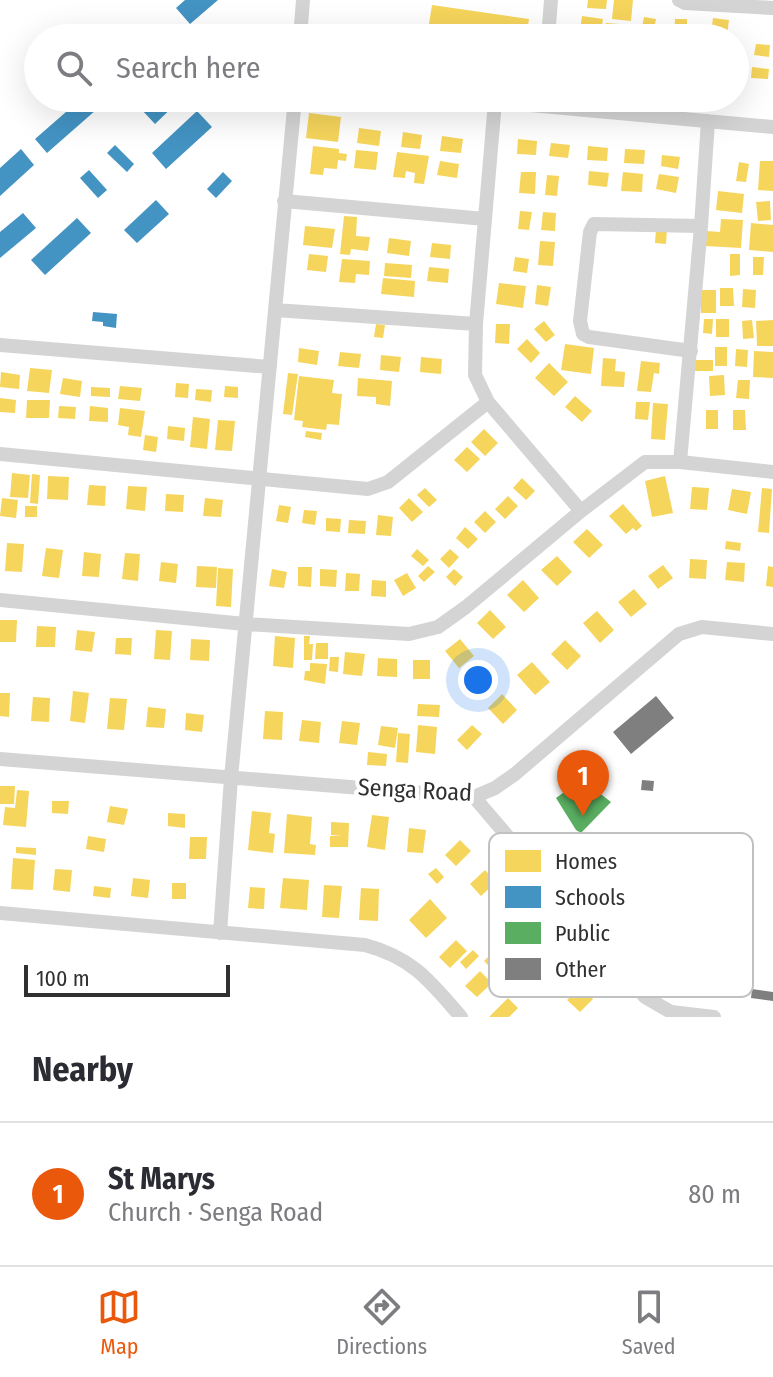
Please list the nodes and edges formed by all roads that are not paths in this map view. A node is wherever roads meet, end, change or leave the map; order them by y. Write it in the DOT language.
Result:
graph roads {
  1 [pos="303,0"];
  2 [pos="551,0"];
  3 [pos="679,0"];
  4 [pos="773,8"];
  5 [pos="301,24"];
  6 [pos="549,24"];
  7 [pos="294,112"];
  8 [pos="494,112"];
  9 [pos="629,112"];
  10 [pos="708,121"];
  11 [pos="773,127"];
  12 [pos="284,201"];
  13 [pos="485,219"];
  14 [pos="701,226"];
  15 [pos="275,310"];
  16 [pos="476,324"];
  17 [pos="0,345"];
  18 [pos="691,351"];
  19 [pos="270,367"];
  20 [pos="488,402"];
  21 [pos="0,454"];
  22 [pos="680,462"];
  23 [pos="773,472"];
  24 [pos="259,480"];
  25 [pos="581,511"];
  26 [pos="0,600"];
  27 [pos="245,624"];
  28 [pos="773,634"];
  29 [pos="0,759"];
  30 [pos="231,778"];
  31 [pos="474,797"];
  32 [pos="505,833"];
  33 [pos="0,913"];
  34 [pos="220,933"];
  35 [pos="648,997"];
  36 [pos="461,1017"];
  37 [pos="714,1017"];
  1 -- 5 [label="street"];
  2 -- 6 [label="street"];
  3 -- 4 [label="street"];
  7 -- 12 [label="street"];
  8 -- 13 [label="street"];
  9 -- 10 [label="street"];
  10 -- 11 [label="street"];
  10 -- 14 [label="street"];
  12 -- 13 [label="street"];
  12 -- 15 [label="street"];
  13 -- 16 [label="street"];
  14 -- 18 [label="street"];
  14 -- 18 [label="street"];
  15 -- 16 [label="street"];
  15 -- 19 [label="street"];
  16 -- 20 [label="street"];
  17 -- 19 [label="street"];
  18 -- 22 [label="street"];
  19 -- 24 [label="street"];
  20 -- 24 [label="street"];
  20 -- 25 [label="street"];
  21 -- 24 [label="street"];
  22 -- 23 [label="street"];
  22 -- 25 [label="street"];
  24 -- 27 [label="street"];
  25 -- 27 [label="street"];
  26 -- 27 [label="street"];
  27 -- 30 [label="street"];
  28 -- 31 [label="street, Senga Road"];
  29 -- 30 [label="street, Senga Road"];
  30 -- 31 [label="street, Senga Road"];
  30 -- 34 [label="street"];
  31 -- 32 [label="street"];
  33 -- 34 [label="street"];
  34 -- 36 [label="street"];
  35 -- 37 [label="street"];
}
